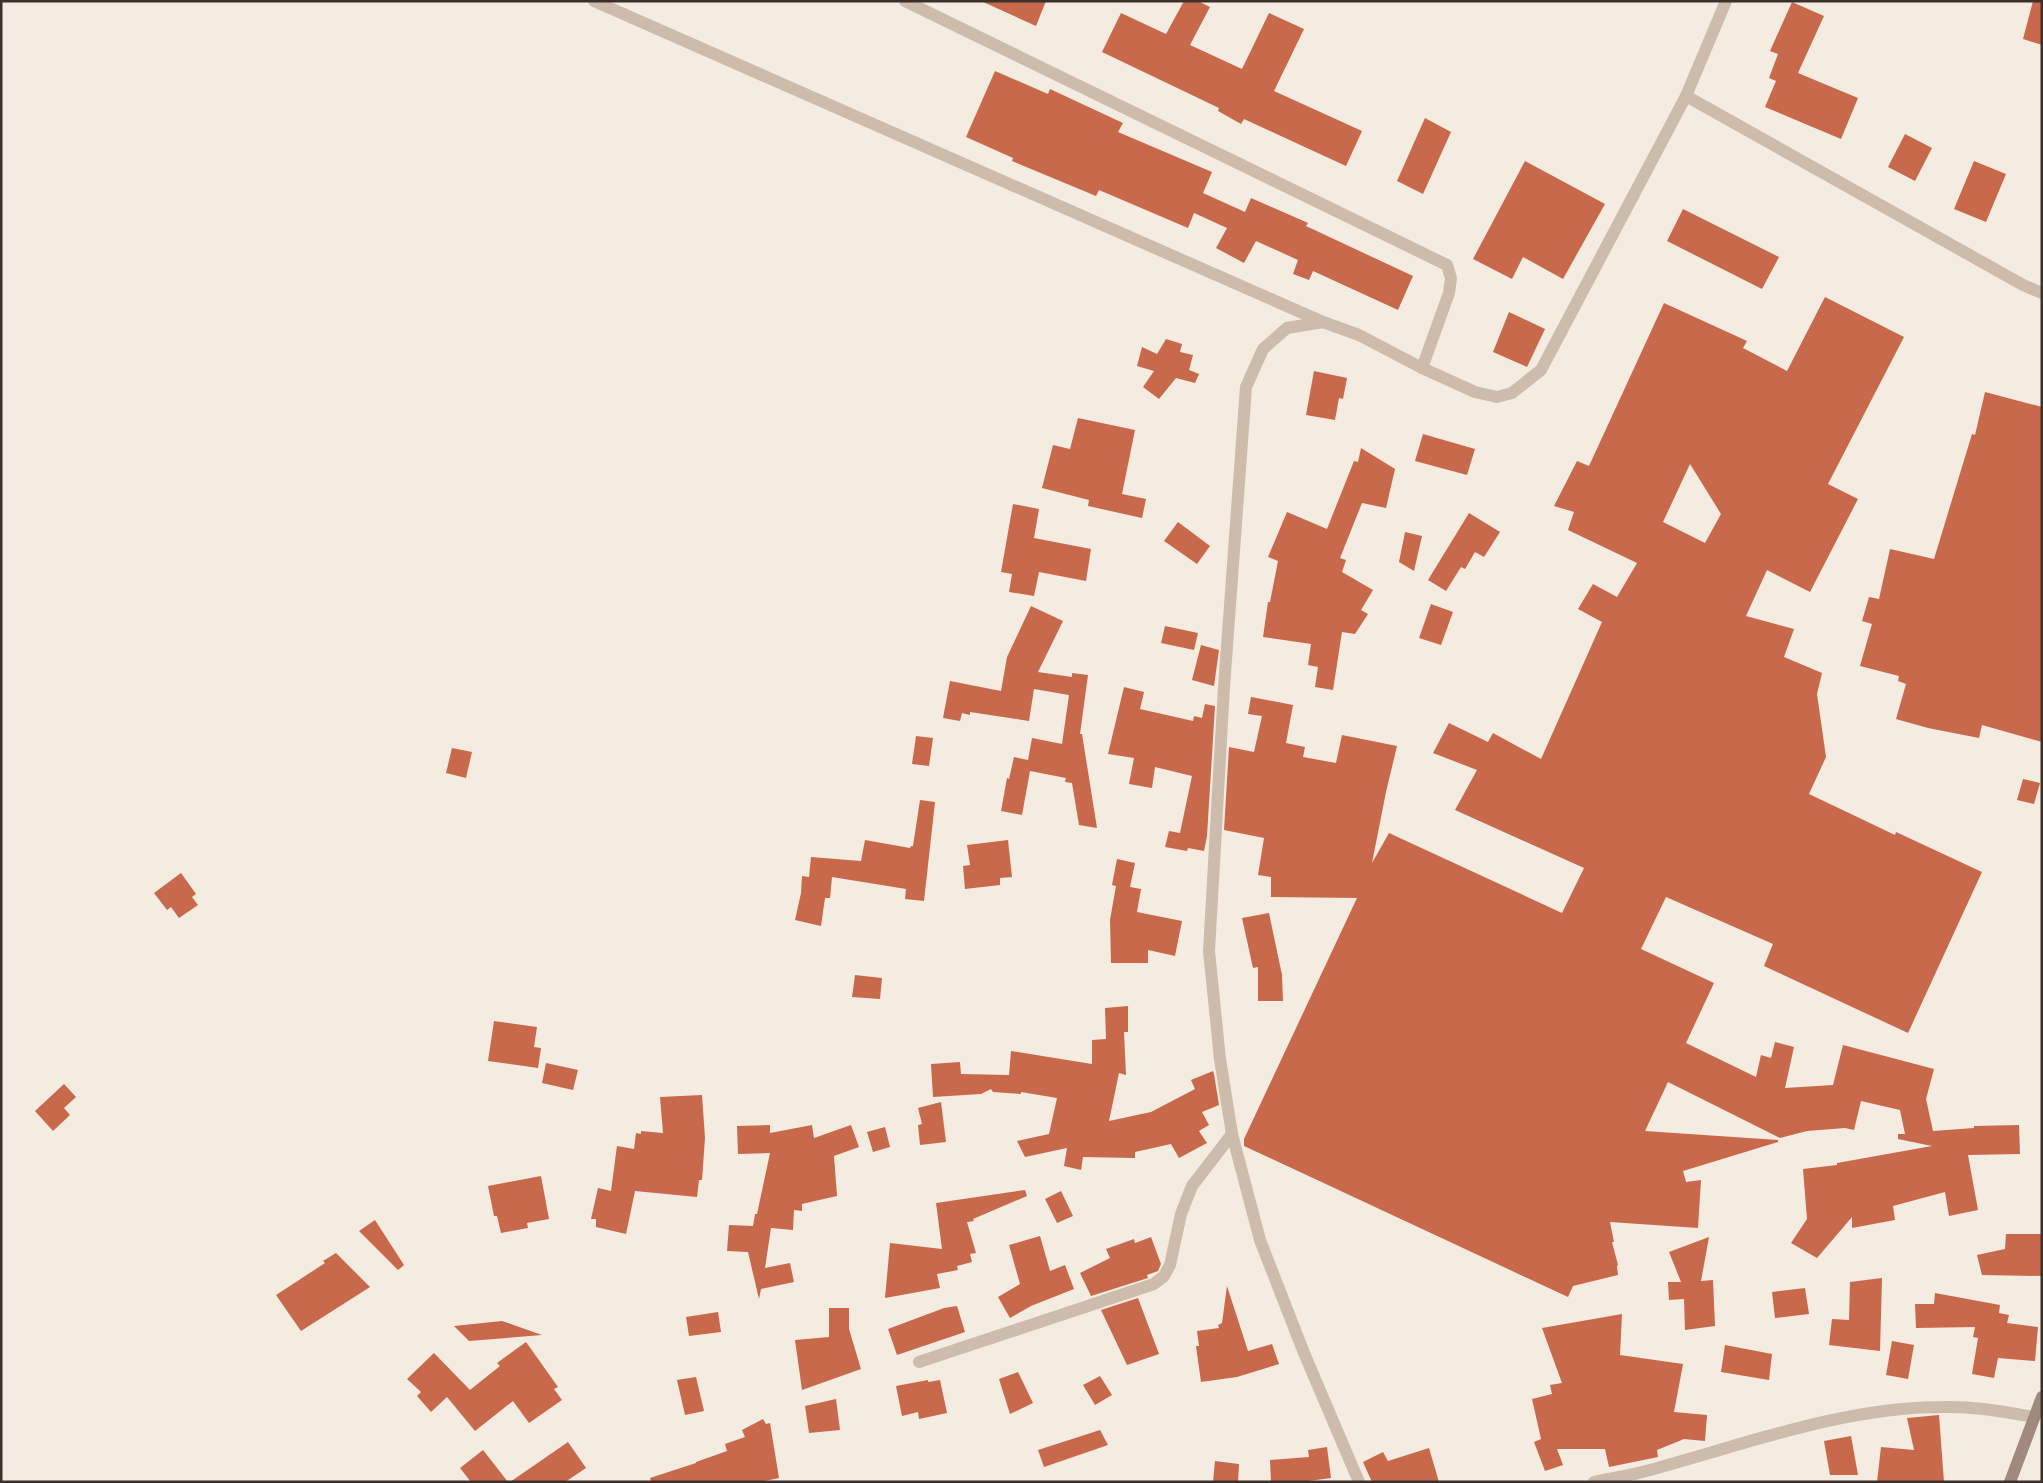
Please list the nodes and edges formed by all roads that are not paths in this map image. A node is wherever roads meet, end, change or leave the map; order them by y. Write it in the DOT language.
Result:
graph roads {
  1 [pos="594,1"];
  2 [pos="905,1"];
  3 [pos="1726,1"];
  4 [pos="1686,96"];
  5 [pos="2042,293"];
  6 [pos="1323,322"];
  7 [pos="1422,368"];
  8 [pos="1232,1134"];
  9 [pos="919,1362"];
  10 [pos="2042,1397"];
  11 [pos="2034,1417"];
  12 [pos="1359,1482"];
  13 [pos="1594,1482"];
  14 [pos="2010,1482"];
  1 -- 6 [label="street"];
  2 -- 7 [label="street"];
  3 -- 4 [label="street"];
  4 -- 5 [label="street"];
  4 -- 7 [label="street"];
  6 -- 7 [label="street"];
  6 -- 8 [label="street"];
  8 -- 9 [label="street"];
  8 -- 12 [label="street"];
  10 -- 11 [label="main road"];
  11 -- 13 [label="street"];
  11 -- 14 [label="main road"];
}
